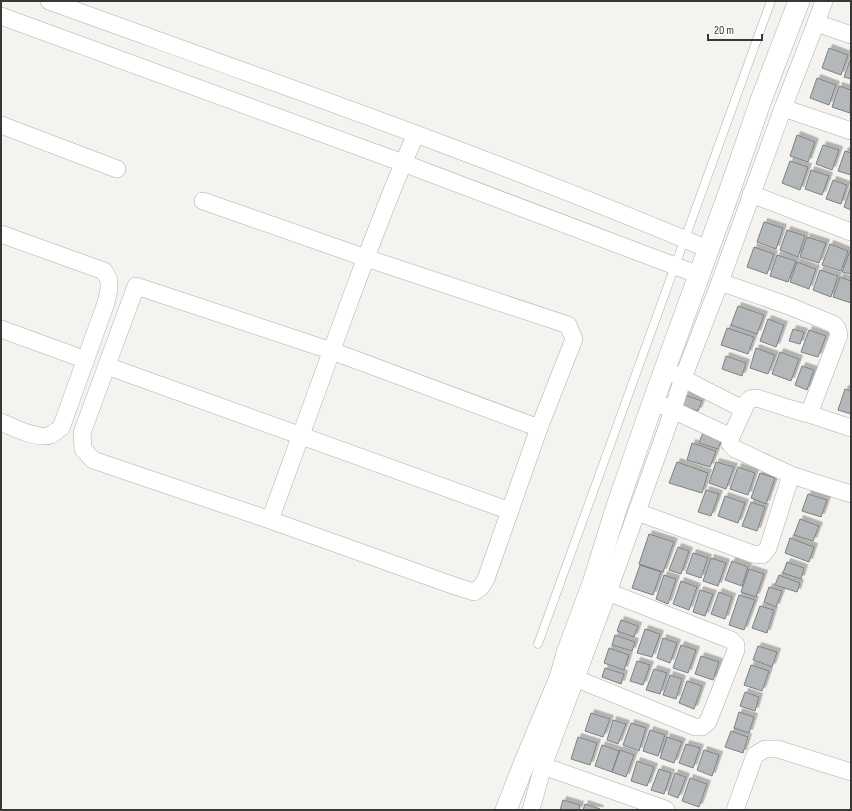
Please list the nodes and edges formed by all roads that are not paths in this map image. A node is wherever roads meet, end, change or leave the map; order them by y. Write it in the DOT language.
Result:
graph roads {
  1 [pos="49,1"];
  2 [pos="771,1"];
  3 [pos="799,1"];
  4 [pos="824,1"];
  5 [pos="1,16"];
  6 [pos="816,23"];
  7 [pos="851,35"];
  8 [pos="783,108"];
  9 [pos="1,125"];
  10 [pos="851,131"];
  11 [pos="416,134"];
  12 [pos="403,162"];
  13 [pos="117,169"];
  14 [pos="751,194"];
  15 [pos="203,201"];
  16 [pos="851,232"];
  17 [pos="1,234"];
  18 [pos="685,239"];
  19 [pos="708,249"];
  20 [pos="366,258"];
  21 [pos="675,266"];
  22 [pos="699,275"];
  23 [pos="720,282"];
  24 [pos="1,329"];
  25 [pos="332,350"];
  26 [pos="86,360"];
  27 [pos="107,366"];
  28 [pos="674,374"];
  29 [pos="653,402"];
  30 [pos="743,409"];
  31 [pos="672,410"];
  32 [pos="808,414"];
  33 [pos="1,422"];
  34 [pos="540,428"];
  35 [pos="851,428"];
  36 [pos="301,436"];
  37 [pos="731,437"];
  38 [pos="791,474"];
  39 [pos="851,494"];
  40 [pos="510,512"];
  41 [pos="637,512"];
  42 [pos="270,520"];
  43 [pos="608,592"];
  44 [pos="538,644"];
  45 [pos="576,679"];
  46 [pos="543,766"];
  47 [pos="851,772"];
  48 [pos="506,810"];
  49 [pos="530,810"];
  50 [pos="666,810"];
  51 [pos="735,810"];
  1 -- 11 [label="street"];
  2 -- 18 [label="lane"];
  3 -- 19 [label="street"];
  4 -- 6 [label="street"];
  5 -- 12 [label="street"];
  6 -- 7 [label="street"];
  6 -- 8 [label="street"];
  8 -- 10 [label="street"];
  8 -- 14 [label="street"];
  9 -- 13 [label="street"];
  11 -- 12 [label="street"];
  11 -- 18 [label="street"];
  12 -- 20 [label="street"];
  12 -- 21 [label="street"];
  14 -- 16 [label="street"];
  14 -- 23 [label="street"];
  15 -- 20 [label="street"];
  17 -- 26 [label="street"];
  18 -- 19 [label="street"];
  18 -- 21 [label="lane"];
  19 -- 22 [label="street"];
  20 -- 25 [label="street"];
  20 -- 34 [label="street"];
  21 -- 22 [label="street"];
  21 -- 44 [label="lane"];
  22 -- 28 [label="street"];
  23 -- 28 [label="street"];
  23 -- 32 [label="street"];
  24 -- 26 [label="street"];
  25 -- 27 [label="street"];
  25 -- 34 [label="street"];
  25 -- 36 [label="street"];
  26 -- 33 [label="street"];
  27 -- 36 [label="street"];
  27 -- 42 [label="street"];
  28 -- 29 [label="street"];
  28 -- 30 [label="street"];
  28 -- 31 [label="street"];
  29 -- 31 [label="street"];
  29 -- 48 [label="street"];
  30 -- 32 [label="street"];
  30 -- 37 [label="street"];
  31 -- 37 [label="street"];
  31 -- 41 [label="street"];
  32 -- 35 [label="street"];
  34 -- 40 [label="street"];
  36 -- 40 [label="street"];
  36 -- 42 [label="street"];
  37 -- 38 [label="street"];
  38 -- 39 [label="street"];
  38 -- 41 [label="street"];
  40 -- 42 [label="street"];
  41 -- 43 [label="street"];
  43 -- 45 [label="street"];
  43 -- 45 [label="street"];
  45 -- 46 [label="street"];
  46 -- 49 [label="street"];
  46 -- 50 [label="street"];
  47 -- 51 [label="street"];
}
